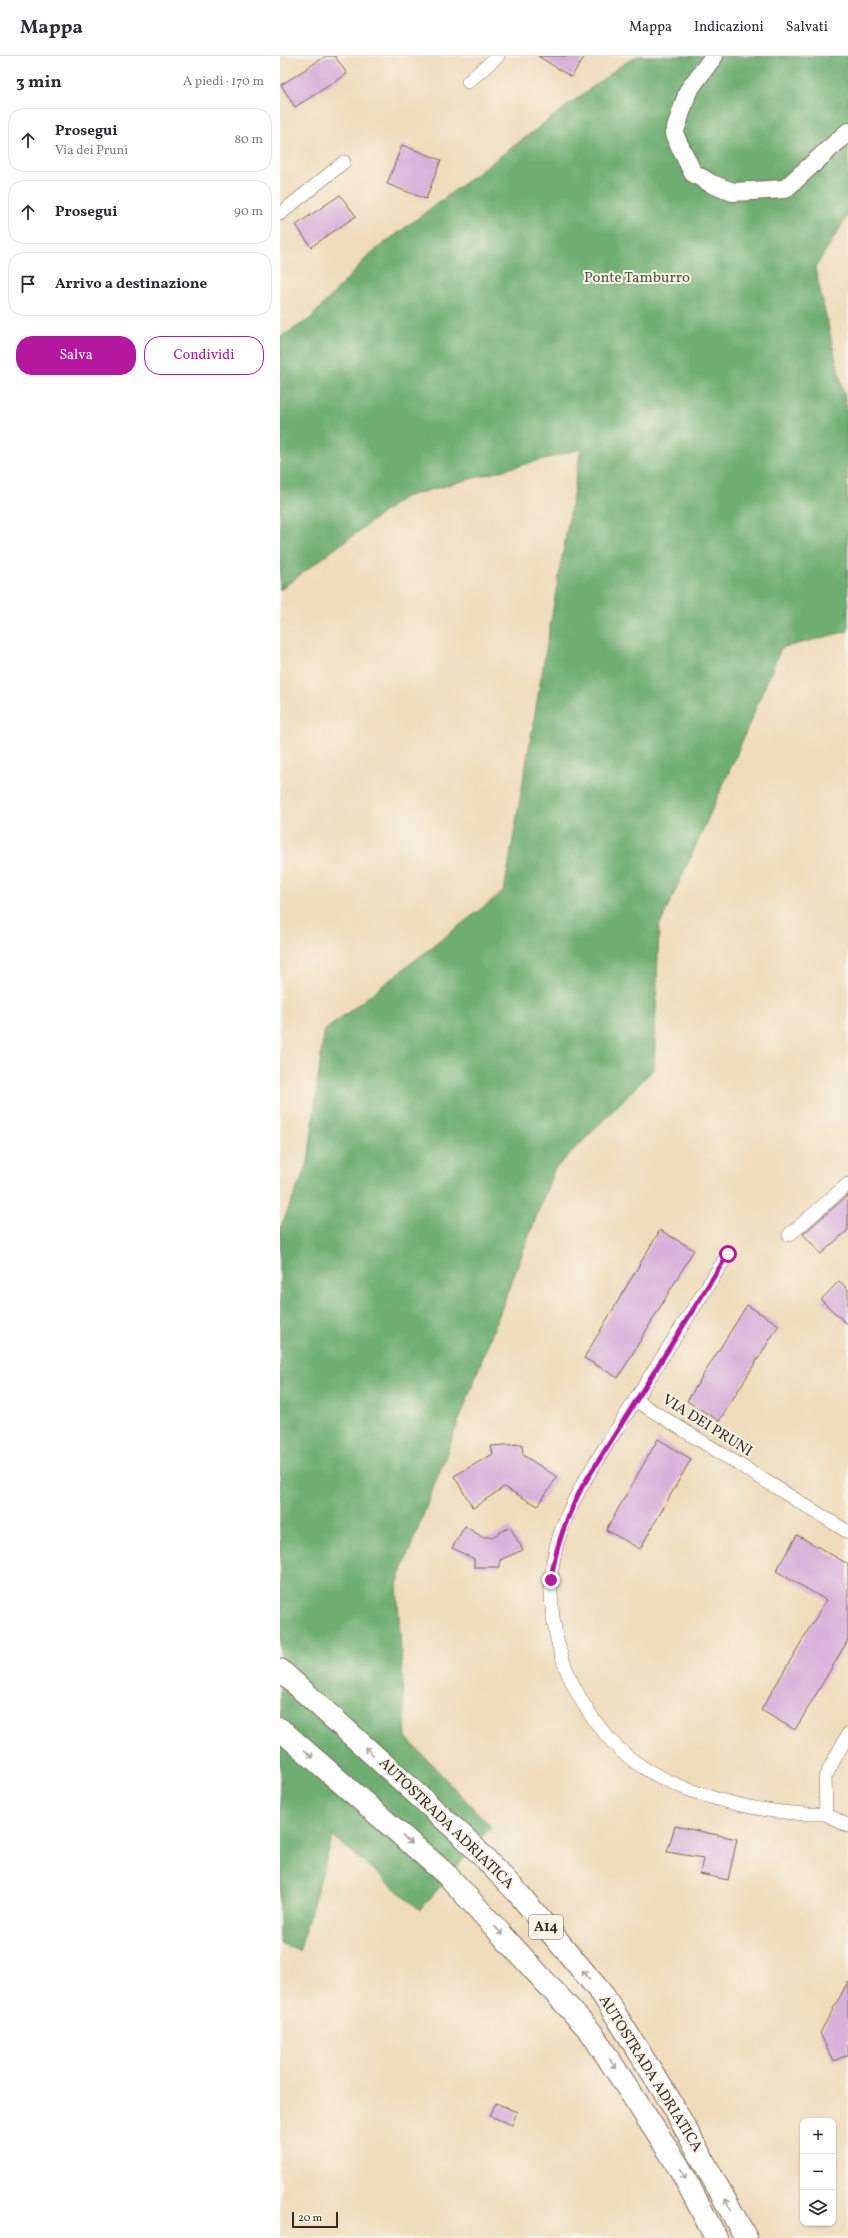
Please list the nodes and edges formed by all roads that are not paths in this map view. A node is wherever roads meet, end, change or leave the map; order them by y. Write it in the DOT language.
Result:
graph roads {
  1 [pos="498,56"];
  2 [pos="714,56"];
  3 [pos="468,82"];
  4 [pos="848,132"];
  5 [pos="344,162"];
  6 [pos="280,214"];
  7 [pos="848,1184"];
  8 [pos="789,1235"];
  9 [pos="728,1254"];
  10 [pos="635,1400"];
  11 [pos="848,1532"];
  12 [pos="280,1670"];
  13 [pos="280,1728"];
  14 [pos="848,1734"];
  15 [pos="826,1814"];
  16 [pos="848,1826"];
  17 [pos="716,2238"];
  18 [pos="746,2238"];
  1 -- 3 [label="street"];
  2 -- 4 [label="street"];
  5 -- 6 [label="street"];
  7 -- 8 [label="street"];
  9 -- 10 [label="street"];
  10 -- 11 [label="street, VIA DEI PRUNI"];
  10 -- 15 [label="street"];
  18 -- 12 [label="highway, AUTOSTRADA ADRIATICA / A14, one-way"];
  13 -- 17 [label="highway, AUTOSTRADA ADRIATICA / A14, one-way"];
  14 -- 15 [label="street"];
  15 -- 16 [label="street"];
}
